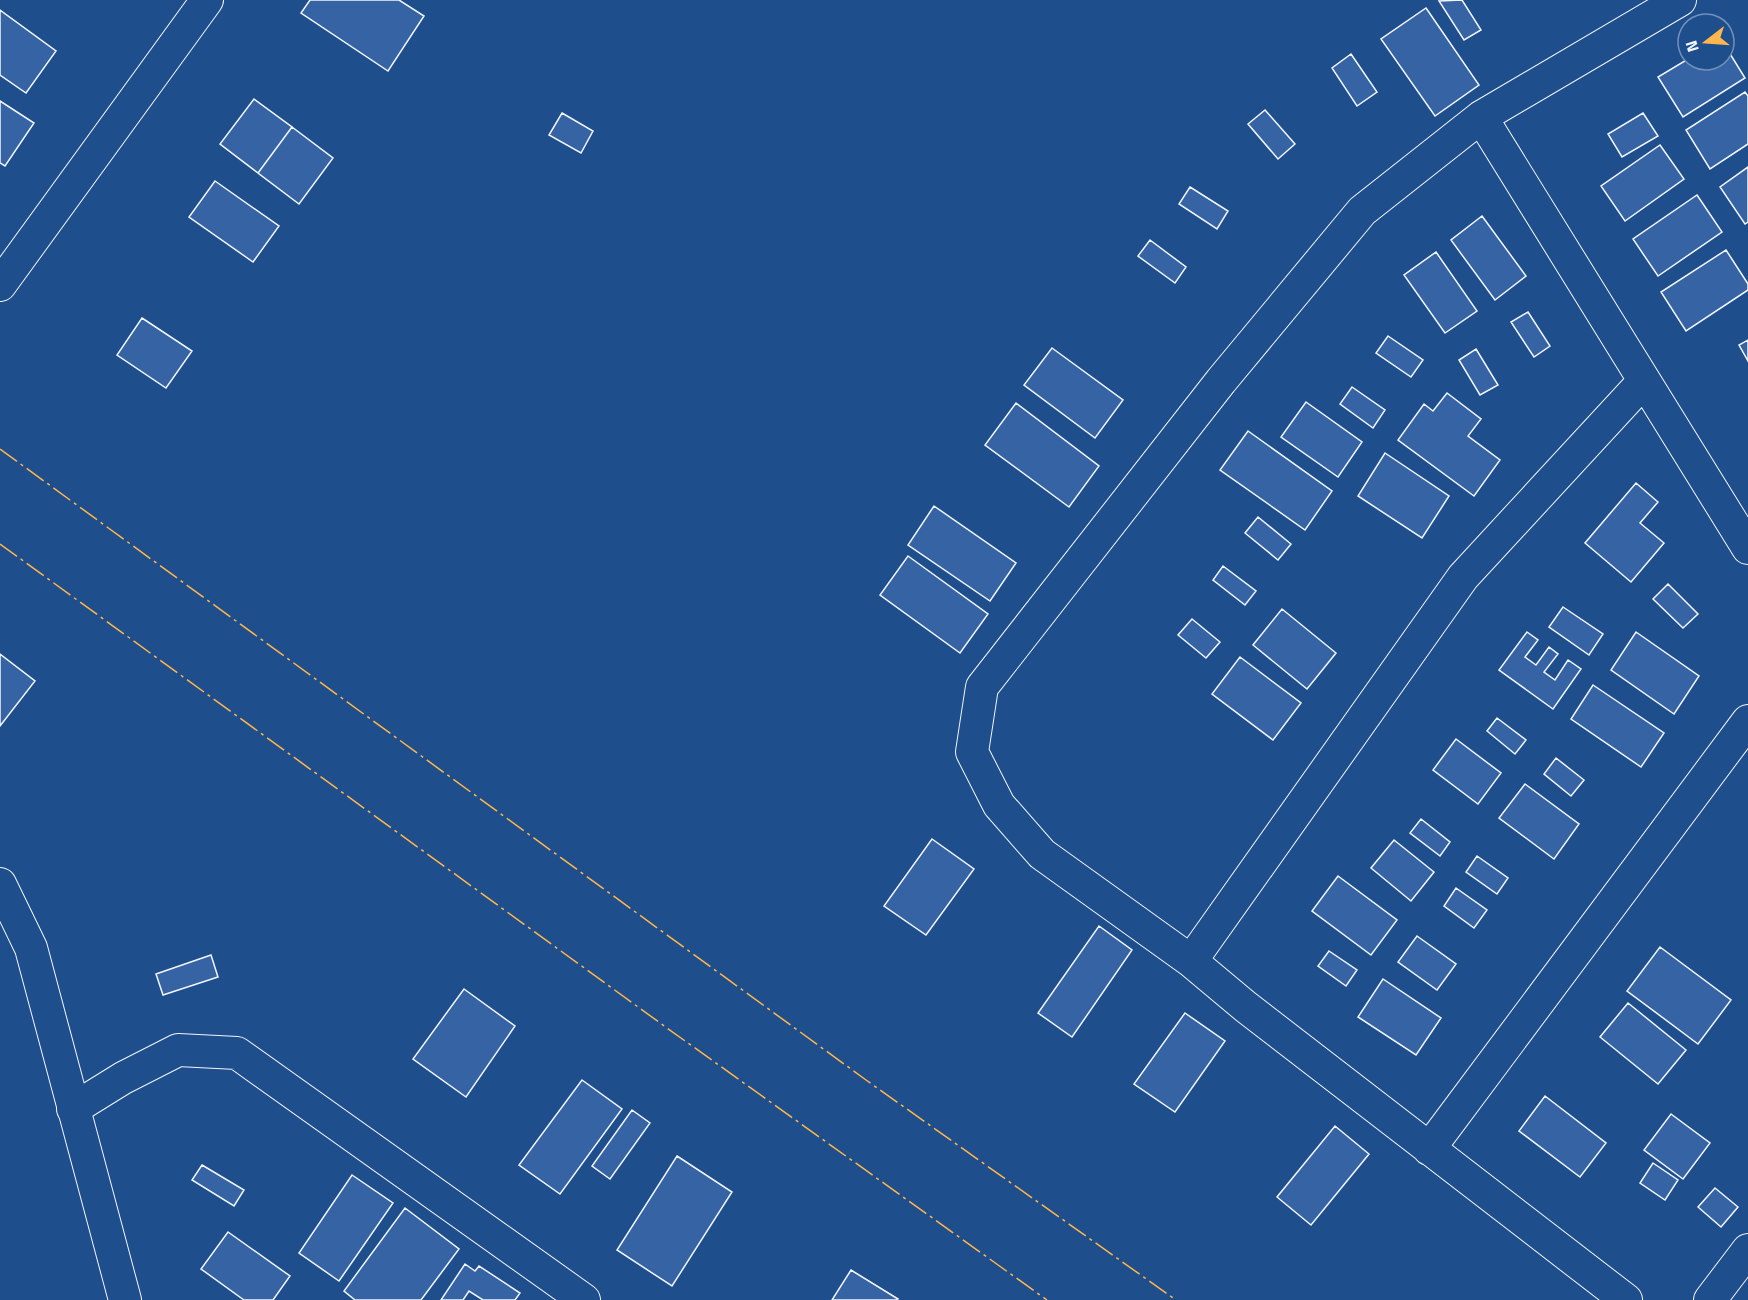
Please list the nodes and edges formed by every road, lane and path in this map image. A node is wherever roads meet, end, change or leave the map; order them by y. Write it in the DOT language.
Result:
graph roads {
  1 [pos="207,0"];
  2 [pos="1680,0"];
  3 [pos="1481,117"];
  4 [pos="0,285"];
  5 [pos="1643,382"];
  6 [pos="1748,548"];
  7 [pos="1748,720"];
  8 [pos="0,884"];
  9 [pos="1191,961"];
  10 [pos="73,1109"];
  11 [pos="1429,1149"];
  12 [pos="1748,1250"];
  13 [pos="125,1300"];
  14 [pos="584,1300"];
  15 [pos="1626,1300"];
  16 [pos="1710,1300"];
  1 -- 4 [label="street"];
  2 -- 3 [label="street"];
  3 -- 5 [label="street"];
  3 -- 9 [label="street"];
  5 -- 6 [label="street"];
  5 -- 9 [label="street"];
  7 -- 11 [label="street"];
  8 -- 10 [label="street"];
  9 -- 11 [label="street"];
  10 -- 13 [label="street"];
  10 -- 14 [label="street"];
  11 -- 15 [label="street"];
  12 -- 16 [label="street"];
}
